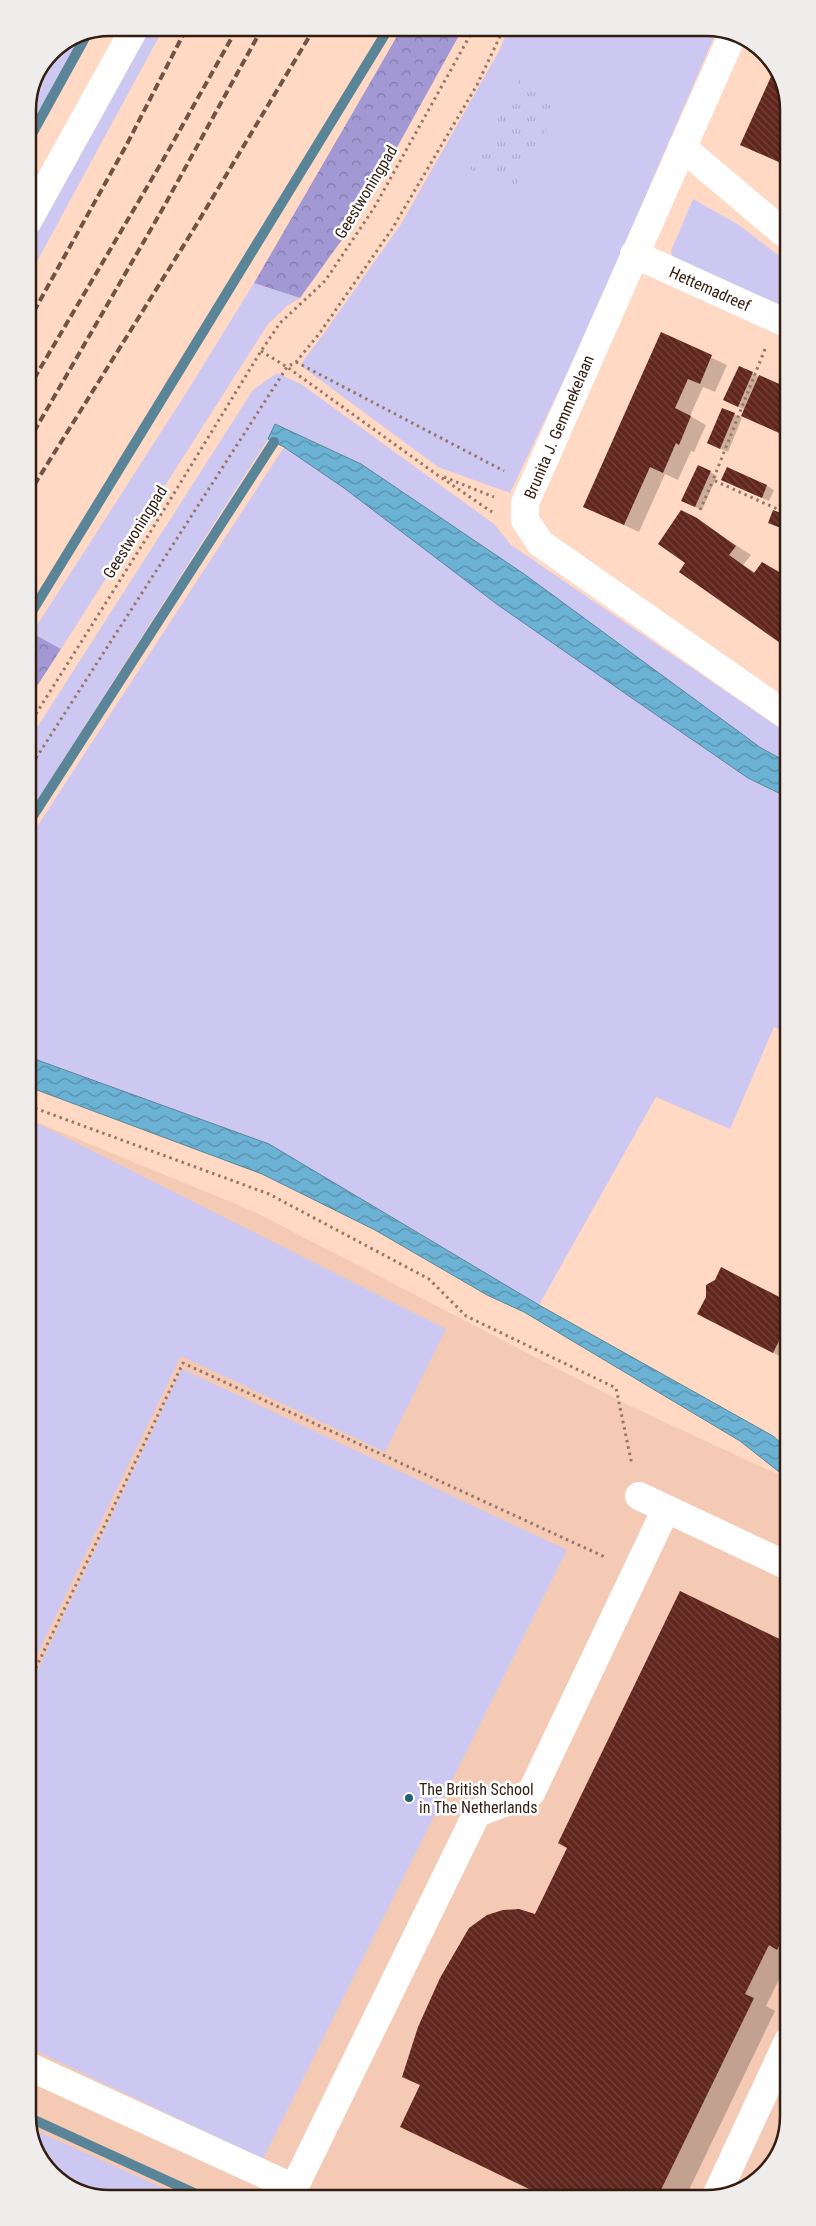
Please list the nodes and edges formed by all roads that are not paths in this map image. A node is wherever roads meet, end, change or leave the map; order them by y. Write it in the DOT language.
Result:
graph roads {
  1 [pos="130,36"];
  2 [pos="730,41"];
  3 [pos="682,147"];
  4 [pos="36,207"];
  5 [pos="780,230"];
  6 [pos="634,254"];
  7 [pos="780,321"];
  8 [pos="780,711"];
  9 [pos="639,1496"];
  10 [pos="666,1509"];
  11 [pos="780,1562"];
  12 [pos="780,2058"];
  13 [pos="36,2070"];
  14 [pos="720,2188"];
  1 -- 4 [label="street"];
  2 -- 3 [label="street, Brunita J. Gemmekelaan"];
  3 -- 5 [label="street"];
  3 -- 6 [label="street, Brunita J. Gemmekelaan"];
  6 -- 7 [label="street, Hettemadreef"];
  6 -- 8 [label="street, Brunita J. Gemmekelaan"];
  9 -- 10 [label="street"];
  10 -- 11 [label="street"];
  10 -- 13 [label="street"];
  12 -- 14 [label="street"];
}
